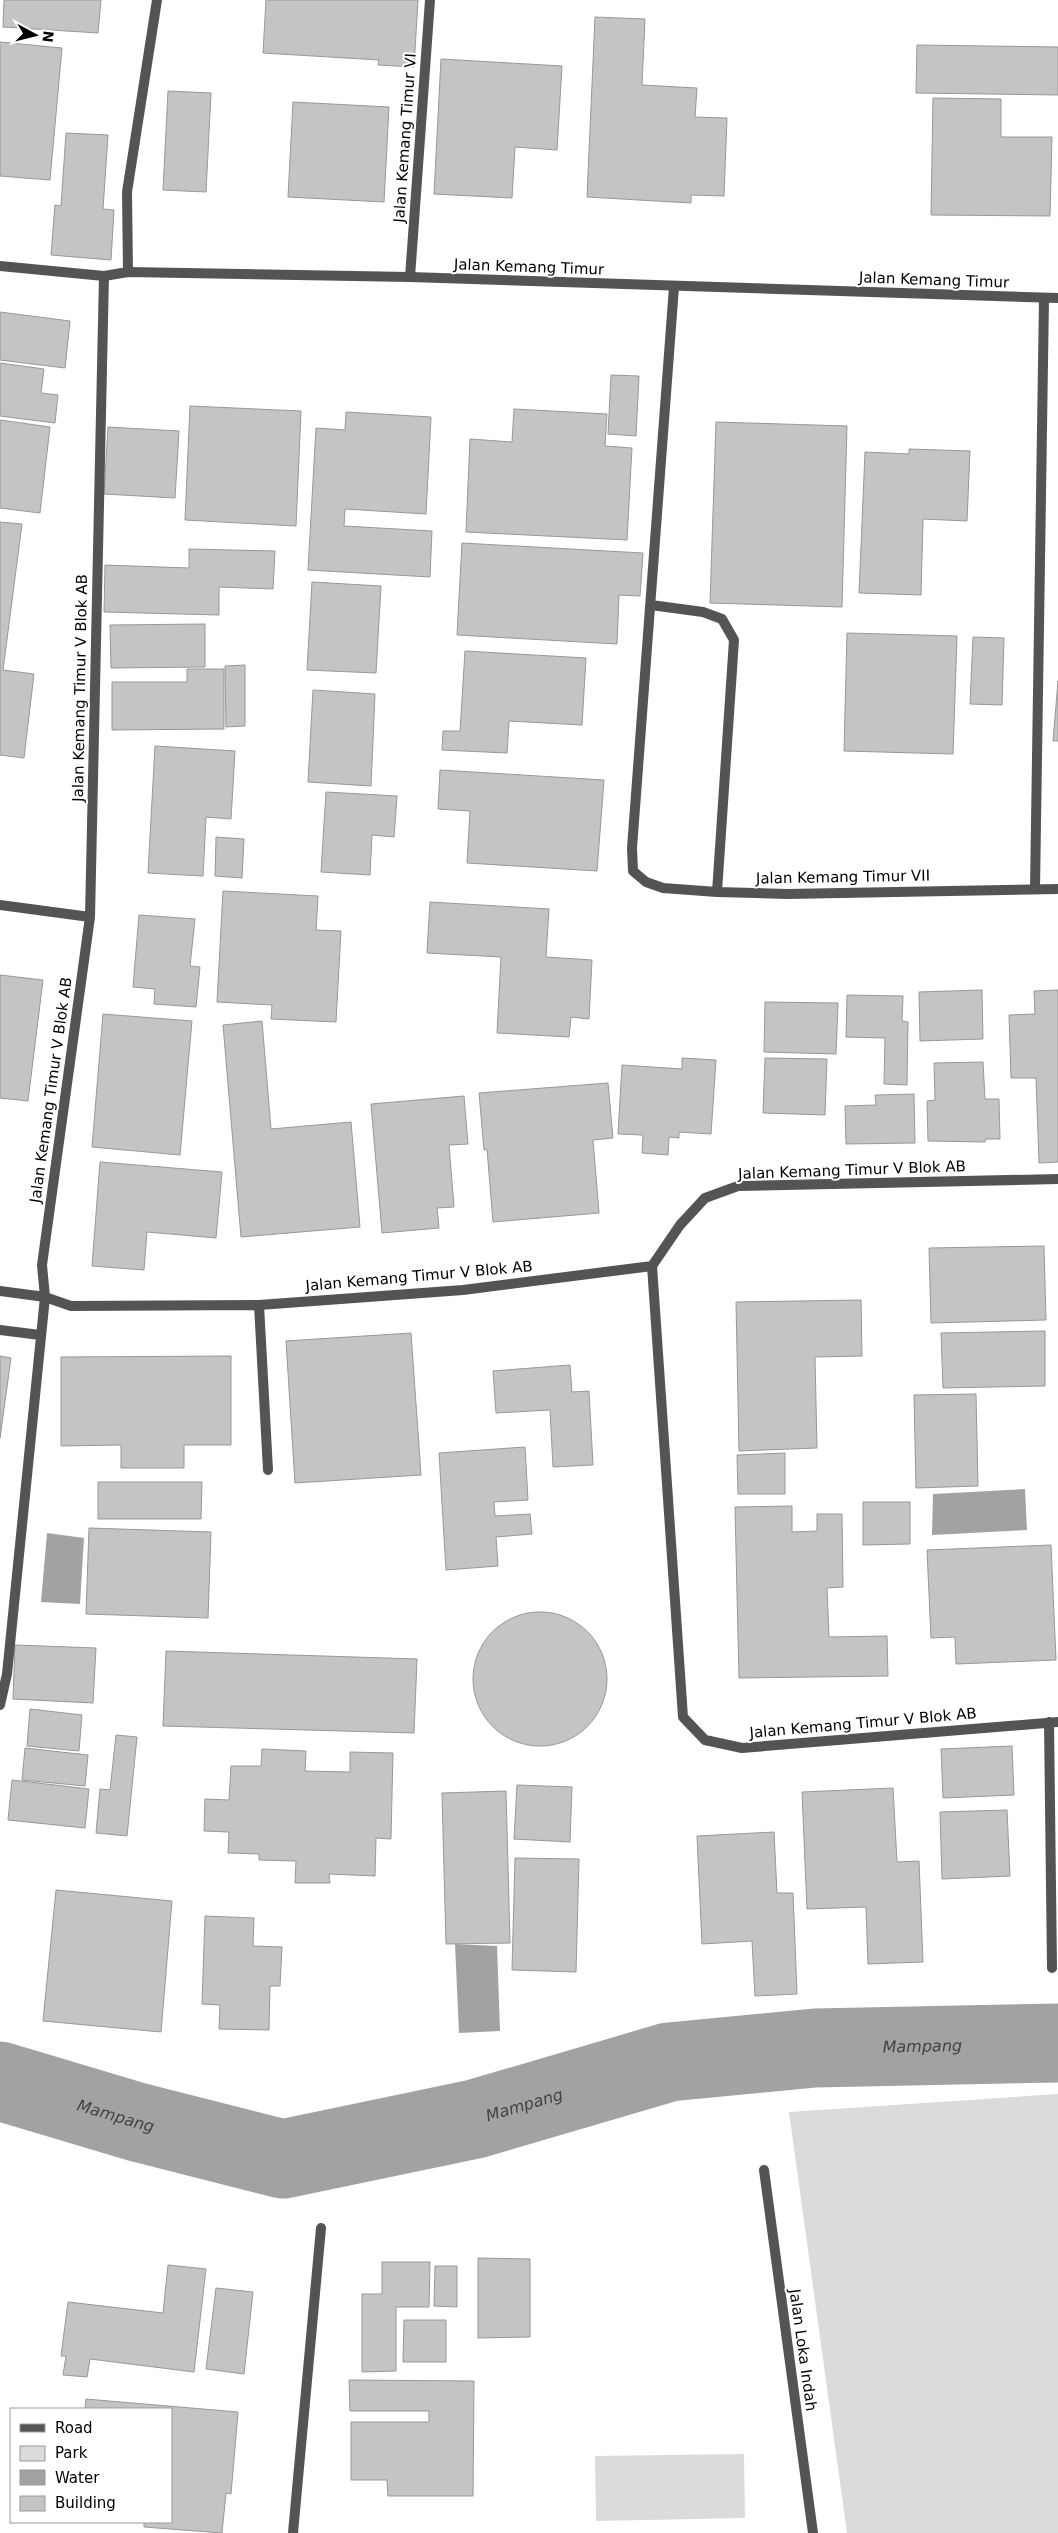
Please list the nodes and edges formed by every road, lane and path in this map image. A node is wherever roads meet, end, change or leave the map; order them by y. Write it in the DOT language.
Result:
graph roads {
  1 [pos="157,0"];
  2 [pos="430,0"];
  3 [pos="0,266"];
  4 [pos="128,272"];
  5 [pos="104,276"];
  6 [pos="410,277"];
  7 [pos="674,287"];
  8 [pos="1044,298"];
  9 [pos="1058,298"];
  10 [pos="651,605"];
  11 [pos="1035,889"];
  12 [pos="1058,889"];
  13 [pos="717,892"];
  14 [pos="0,905"];
  15 [pos="90,917"];
  16 [pos="1058,1179"];
  17 [pos="652,1266"];
  18 [pos="0,1291"];
  19 [pos="45,1297"];
  20 [pos="259,1305"];
  21 [pos="0,1330"];
  22 [pos="40,1335"];
  23 [pos="268,1470"];
  24 [pos="4,1674"];
  25 [pos="0,1704"];
  26 [pos="1053,1722"];
  27 [pos="1052,1968"];
  28 [pos="764,2170"];
  29 [pos="321,2228"];
  30 [pos="293,2533"];
  31 [pos="813,2533"];
  1 -- 4 [label="street"];
  2 -- 6 [label="street, Jalan Kemang Timur VI"];
  3 -- 5 [label="street, Jalan Kemang Timur"];
  4 -- 5 [label="street, Jalan Kemang Timur"];
  4 -- 6 [label="street, Jalan Kemang Timur"];
  5 -- 15 [label="street, Jalan Kemang Timur V Blok AB"];
  6 -- 7 [label="street, Jalan Kemang Timur"];
  7 -- 8 [label="street, Jalan Kemang Timur"];
  7 -- 10 [label="street"];
  8 -- 9 [label="street, Jalan Kemang Timur"];
  8 -- 11 [label="street"];
  10 -- 13 [label="street"];
  10 -- 13 [label="street, Jalan Kemang Timur VII"];
  11 -- 12 [label="street, Jalan Kemang Timur VII"];
  11 -- 13 [label="street, Jalan Kemang Timur VII"];
  14 -- 15 [label="street"];
  15 -- 19 [label="street, Jalan Kemang Timur V Blok AB"];
  16 -- 17 [label="street, Jalan Kemang Timur V Blok AB"];
  17 -- 20 [label="street, Jalan Kemang Timur V Blok AB"];
  17 -- 26 [label="street, Jalan Kemang Timur V Blok AB"];
  18 -- 19 [label="street"];
  19 -- 20 [label="street, Jalan Kemang Timur V Blok AB"];
  19 -- 22 [label="street"];
  20 -- 23 [label="street"];
  21 -- 22 [label="street"];
  22 -- 24 [label="street"];
  24 -- 25 [label="street"];
  26 -- 27 [label="street"];
  28 -- 31 [label="street, Jalan Loka Indah"];
  29 -- 30 [label="street"];
}
